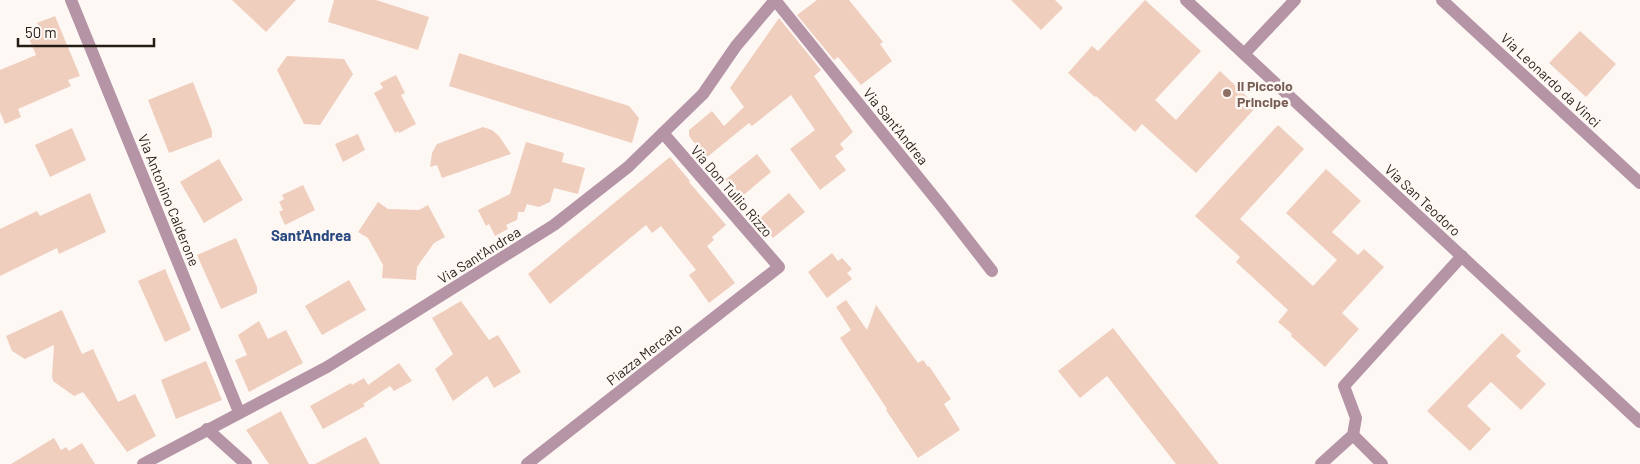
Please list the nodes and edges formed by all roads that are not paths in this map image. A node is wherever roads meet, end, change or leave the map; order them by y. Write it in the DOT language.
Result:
graph roads {
  1 [pos="71,0"];
  2 [pos="775,0"];
  3 [pos="1186,0"];
  4 [pos="1295,0"];
  5 [pos="1442,0"];
  6 [pos="1244,54"];
  7 [pos="664,133"];
  8 [pos="1640,183"];
  9 [pos="1462,256"];
  10 [pos="779,268"];
  11 [pos="992,271"];
  12 [pos="239,412"];
  13 [pos="1640,422"];
  14 [pos="207,429"];
  15 [pos="1353,435"];
  16 [pos="143,464"];
  17 [pos="246,464"];
  18 [pos="526,464"];
  19 [pos="1322,464"];
  20 [pos="1382,464"];
  1 -- 12 [label="street, Via Antonino Calderone"];
  2 -- 7 [label="street, Via Sant'Andrea"];
  2 -- 11 [label="street, Via Sant'Andrea"];
  3 -- 6 [label="street, Via San Teodoro"];
  4 -- 6 [label="street"];
  5 -- 8 [label="street, Via Leonardo da Vinci"];
  6 -- 9 [label="street, Via San Teodoro"];
  7 -- 10 [label="street, Via Don Tullio Rizzo"];
  7 -- 12 [label="street, Via Sant'Andrea"];
  9 -- 13 [label="street, Via San Teodoro"];
  9 -- 15 [label="street"];
  10 -- 18 [label="street, Piazza Mercato"];
  12 -- 14 [label="street, Via Sant'Andrea"];
  14 -- 16 [label="street, Via Sant'Andrea"];
  14 -- 17 [label="street"];
  15 -- 19 [label="street"];
  15 -- 20 [label="street"];
}
